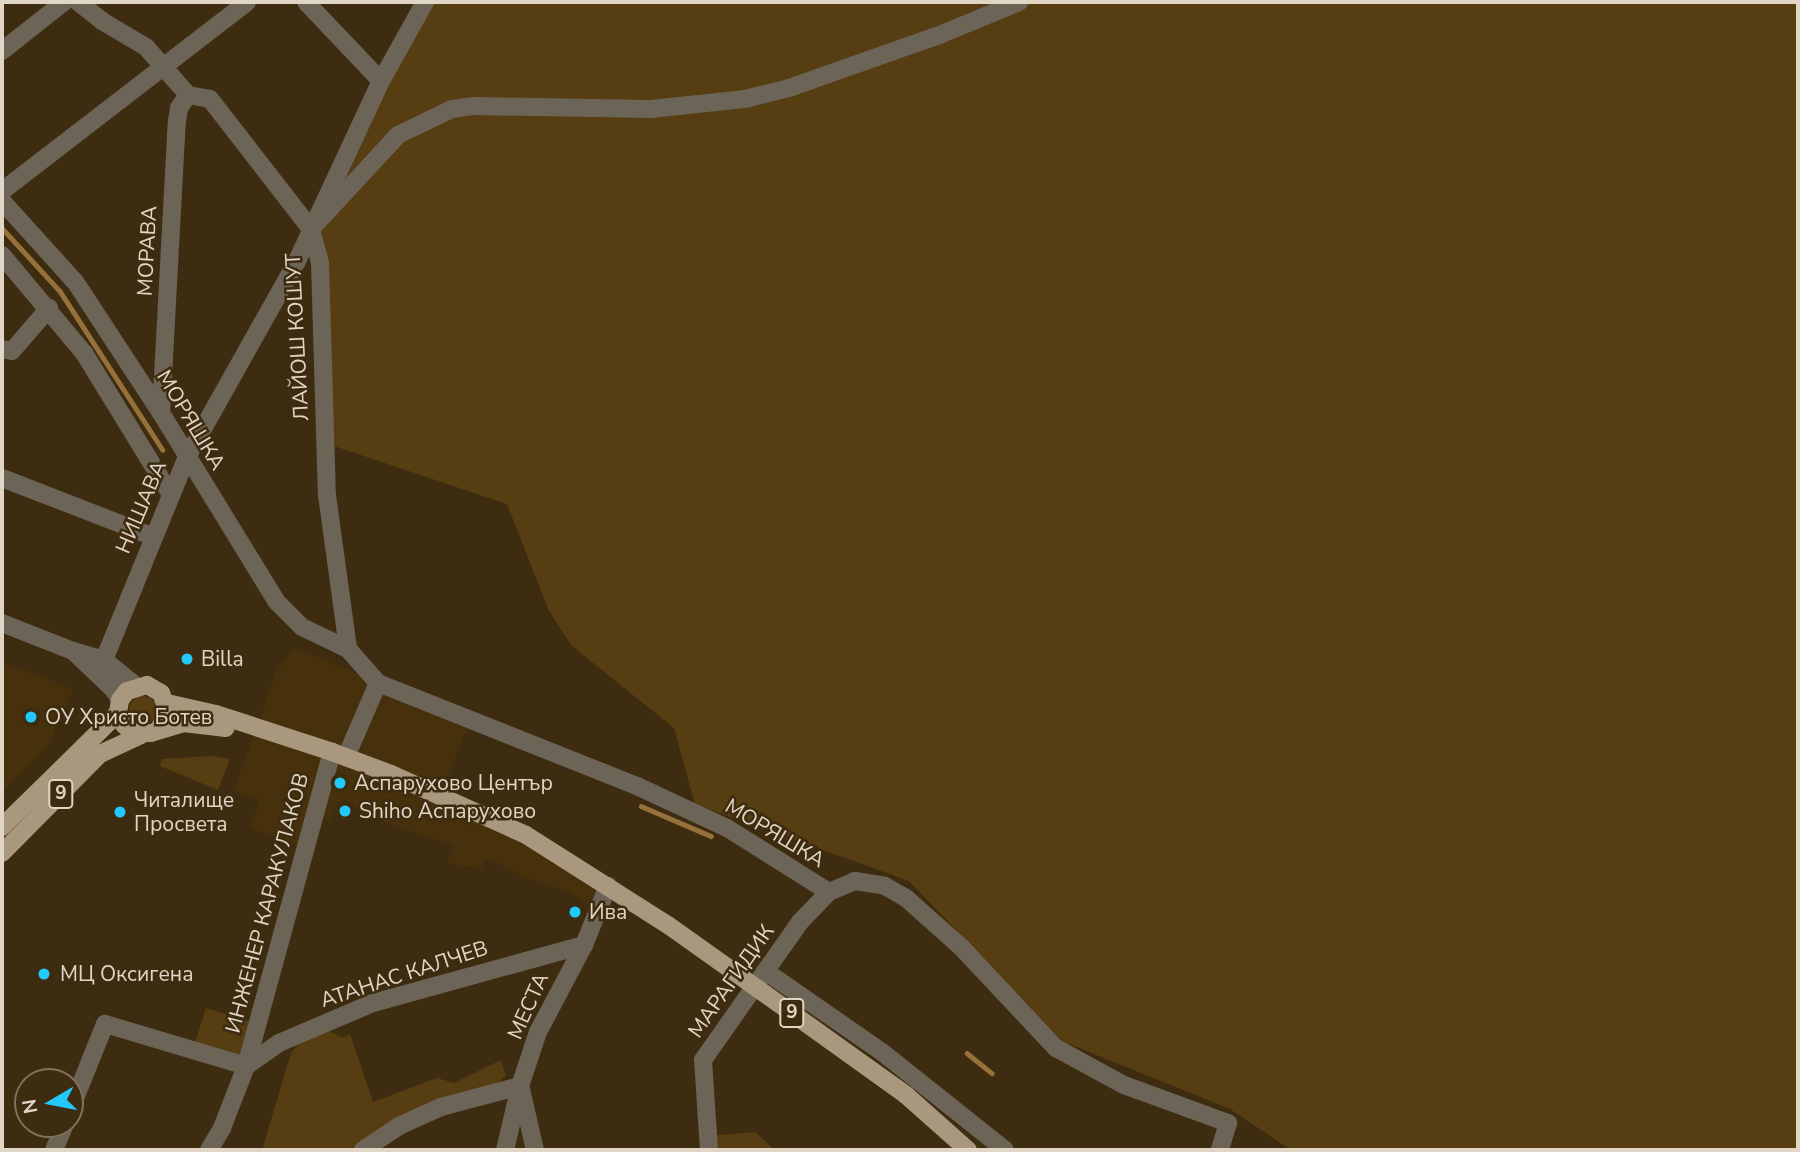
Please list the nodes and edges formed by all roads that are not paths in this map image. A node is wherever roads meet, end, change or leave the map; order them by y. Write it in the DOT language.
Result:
graph roads {
  1 [pos="64,2"];
  2 [pos="78,2"];
  3 [pos="247,2"];
  4 [pos="306,2"];
  5 [pos="425,2"];
  6 [pos="1019,2"];
  7 [pos="2,51"];
  8 [pos="163,66"];
  9 [pos="381,81"];
  10 [pos="188,95"];
  11 [pos="2,191"];
  12 [pos="2,201"];
  13 [pos="311,229"];
  14 [pos="2,255"];
  15 [pos="49,308"];
  16 [pos="2,349"];
  17 [pos="161,413"];
  18 [pos="186,459"];
  19 [pos="2,478"];
  20 [pos="172,495"];
  21 [pos="153,537"];
  22 [pos="2,623"];
  23 [pos="348,649"];
  24 [pos="74,652"];
  25 [pos="104,660"];
  26 [pos="378,683"];
  27 [pos="136,686"];
  28 [pos="167,703"];
  29 [pos="119,706"];
  30 [pos="159,729"];
  31 [pos="141,735"];
  32 [pos="296,739"];
  33 [pos="339,754"];
  34 [pos="2,827"];
  35 [pos="2,853"];
  36 [pos="608,886"];
  37 [pos="829,892"];
  38 [pos="584,944"];
  39 [pos="765,971"];
  40 [pos="755,987"];
  41 [pos="246,1066"];
  42 [pos="84,1076"];
  43 [pos="520,1086"];
  44 [pos="209,1150"];
  45 [pos="363,1150"];
  46 [pos="505,1150"];
  47 [pos="536,1150"];
  48 [pos="709,1150"];
  49 [pos="968,1150"];
  50 [pos="1005,1150"];
  51 [pos="1220,1150"];
  1 -- 7 [label="street"];
  2 -- 8 [label="street, ЛАЙОШ КОШУТ"];
  3 -- 8 [label="street"];
  4 -- 9 [label="street"];
  5 -- 9 [label="street, НИШАВА"];
  6 -- 13 [label="street"];
  8 -- 10 [label="street, ЛАЙОШ КОШУТ"];
  8 -- 11 [label="street"];
  9 -- 13 [label="street, НИШАВА"];
  10 -- 13 [label="street, ЛАЙОШ КОШУТ"];
  10 -- 17 [label="street, МОРАВА"];
  12 -- 17 [label="street, МОРЯШКА"];
  13 -- 18 [label="street, НИШАВА"];
  13 -- 23 [label="street, ЛАЙОШ КОШУТ"];
  14 -- 15 [label="street"];
  15 -- 16 [label="street"];
  15 -- 20 [label="street"];
  17 -- 18 [label="street, МОРЯШКА"];
  18 -- 20 [label="street, НИШАВА"];
  18 -- 23 [label="street, МОРЯШКА"];
  19 -- 21 [label="street"];
  20 -- 21 [label="street, НИШАВА"];
  21 -- 25 [label="street, НИШАВА"];
  22 -- 24 [label="street"];
  23 -- 26 [label="street"];
  24 -- 25 [label="street"];
  24 -- 29 [label="street"];
  25 -- 27 [label="street"];
  26 -- 33 [label="street"];
  26 -- 37 [label="street, МОРЯШКА"];
  27 -- 28 [label="main road, 9"];
  27 -- 29 [label="main road, 9"];
  28 -- 30 [label="main road"];
  28 -- 32 [label="main road, 9"];
  29 -- 31 [label="main road"];
  29 -- 34 [label="main road, 9"];
  30 -- 31 [label="main road, 9"];
  30 -- 32 [label="main road, 9"];
  31 -- 35 [label="main road, 9"];
  32 -- 33 [label="main road, 9"];
  33 -- 36 [label="main road, 9"];
  33 -- 41 [label="street, ИНЖЕНЕР КАРАКУЛАКОВ"];
  36 -- 38 [label="street, МЕСТА"];
  36 -- 40 [label="main road, 9"];
  37 -- 39 [label="street, МАРАГИДИК"];
  37 -- 51 [label="street, МОРЯШКА"];
  38 -- 41 [label="street, АТАНАС КАЛЧЕВ"];
  38 -- 43 [label="street, МЕСТА"];
  39 -- 40 [label="street, МАРАГИДИК"];
  39 -- 50 [label="street"];
  40 -- 48 [label="street, МАРАГИДИК"];
  40 -- 49 [label="main road, 9"];
  41 -- 42 [label="street"];
  41 -- 44 [label="street, ИНЖЕНЕР КАРАКУЛАКОВ"];
  43 -- 45 [label="street"];
  43 -- 46 [label="street, МЕСТА"];
  43 -- 47 [label="street"];
}
